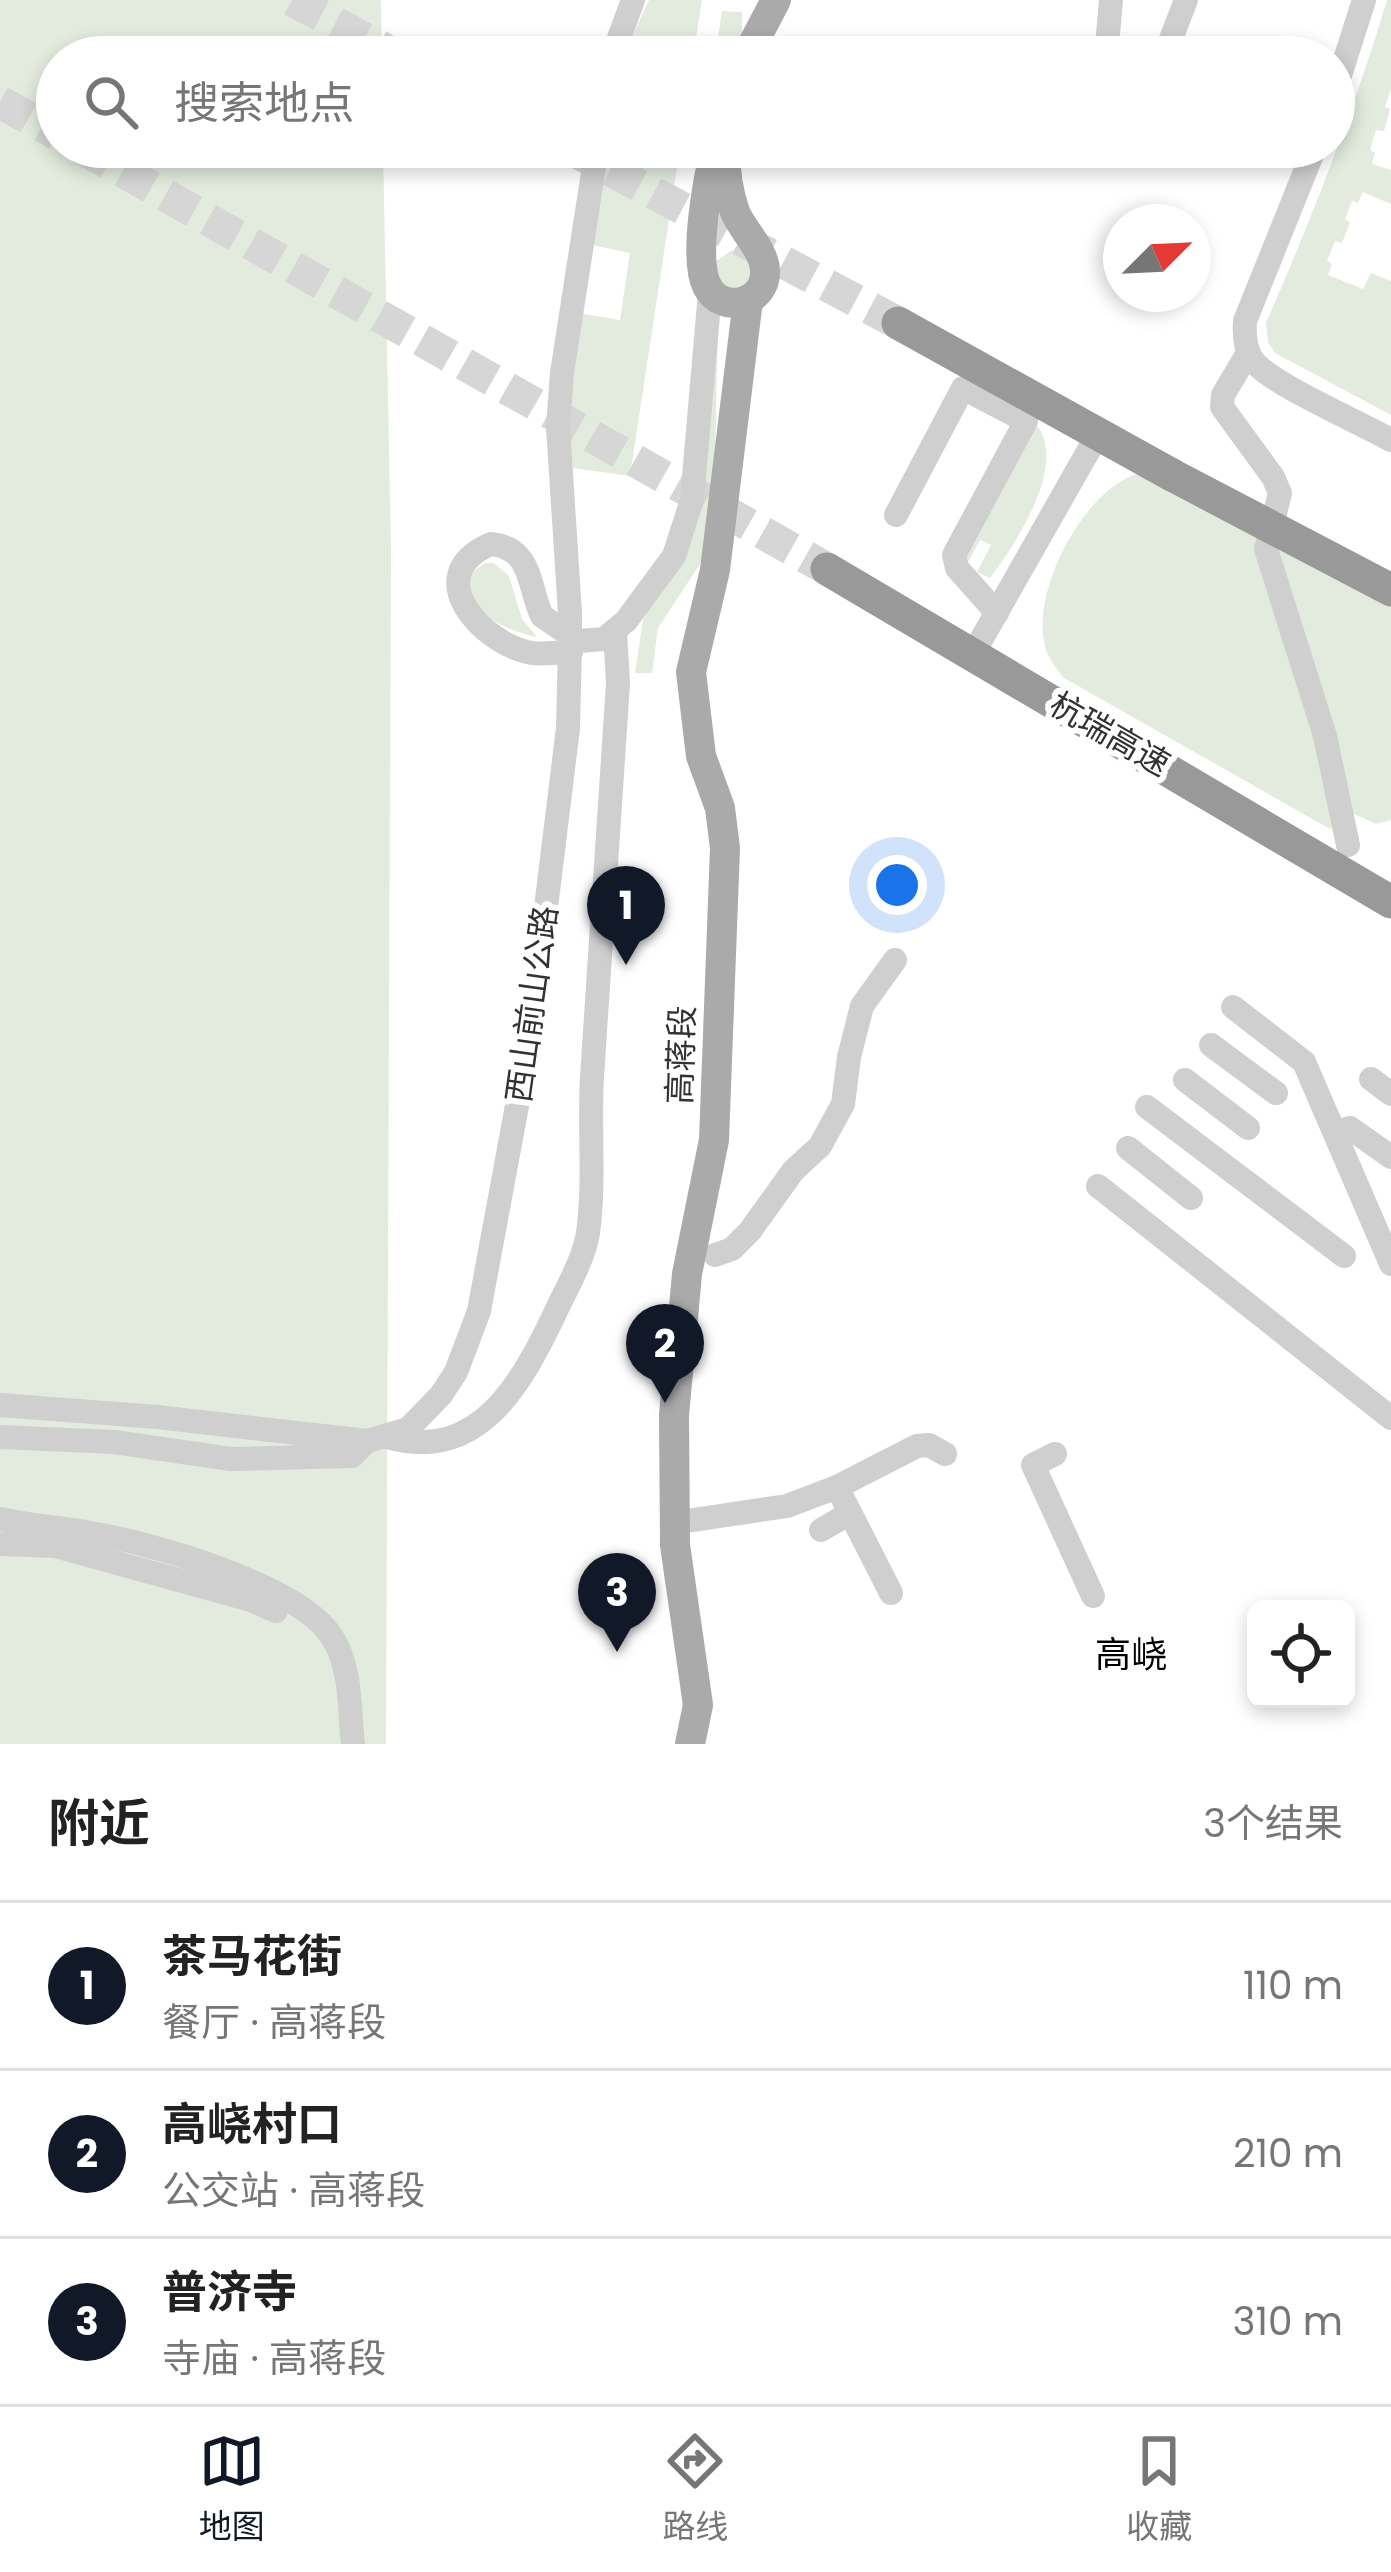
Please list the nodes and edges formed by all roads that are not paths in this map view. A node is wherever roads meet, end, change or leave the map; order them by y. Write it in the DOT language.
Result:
graph roads {
  1 [pos="633,0"];
  2 [pos="776,0"];
  3 [pos="1112,0"];
  4 [pos="1186,0"];
  5 [pos="1364,0"];
  6 [pos="620,36"];
  7 [pos="757,36"];
  8 [pos="1108,36"];
  9 [pos="1172,36"];
  10 [pos="1353,36"];
  11 [pos="594,168"];
  12 [pos="715,168"];
  13 [pos="725,168"];
  14 [pos="1307,168"];
  15 [pos="755,249"];
  16 [pos="708,277"];
  17 [pos="748,300"];
  18 [pos="898,323"];
  19 [pos="1248,353"];
  20 [pos="1098,434"];
  21 [pos="1391,440"];
  22 [pos="896,515"];
  23 [pos="1273,523"];
  24 [pos="827,569"];
  25 [pos="1391,588"];
  26 [pos="997,613"];
  27 [pos="615,632"];
  28 [pos="570,649"];
  29 [pos="973,654"];
  30 [pos="1348,844"];
  31 [pos="1391,902"];
  32 [pos="896,960"];
  33 [pos="1233,1007"];
  34 [pos="1211,1045"];
  35 [pos="1185,1080"];
  36 [pos="1276,1093"];
  37 [pos="1147,1107"];
  38 [pos="1248,1128"];
  39 [pos="1335,1132"];
  40 [pos="1128,1148"];
  41 [pos="1391,1157"];
  42 [pos="1098,1186"];
  43 [pos="1191,1198"];
  44 [pos="715,1255"];
  45 [pos="1344,1256"];
  46 [pos="1391,1264"];
  47 [pos="0,1406"];
  48 [pos="1391,1418"];
  49 [pos="0,1437"];
  50 [pos="377,1439"];
  51 [pos="945,1454"];
  52 [pos="1055,1454"];
  53 [pos="837,1487"];
  54 [pos="850,1513"];
  55 [pos="0,1519"];
  56 [pos="674,1523"];
  57 [pos="821,1530"];
  58 [pos="0,1544"];
  59 [pos="891,1593"];
  60 [pos="1094,1596"];
  61 [pos="348,1744"];
  62 [pos="690,1744"];
  1 -- 6 [label="street"];
  2 -- 7 [label="main road"];
  3 -- 8 [label="street"];
  4 -- 9 [label="street"];
  5 -- 10 [label="street"];
  11 -- 28 [label="street, 西山前山公路, bridge"];
  12 -- 16 [label="main road"];
  13 -- 15 [label="main road"];
  14 -- 19 [label="street"];
  15 -- 16 [label="main road"];
  15 -- 17 [label="main road"];
  16 -- 17 [label="main road"];
  16 -- 27 [label="street"];
  17 -- 56 [label="main road, 高蒋段"];
  18 -- 20 [label="highway"];
  19 -- 21 [label="street"];
  19 -- 23 [label="street"];
  20 -- 25 [label="highway, bridge"];
  20 -- 26 [label="street"];
  22 -- 26 [label="street"];
  23 -- 25 [label="street"];
  23 -- 30 [label="street"];
  24 -- 29 [label="highway, 杭瑞高速"];
  26 -- 29 [label="street"];
  27 -- 28 [label="street"];
  27 -- 50 [label="street"];
  28 -- 50 [label="street, 西山前山公路"];
  29 -- 31 [label="highway, 杭瑞高速"];
  32 -- 44 [label="street"];
  33 -- 39 [label="street"];
  34 -- 36 [label="street"];
  35 -- 38 [label="street"];
  37 -- 45 [label="street"];
  39 -- 41 [label="street"];
  39 -- 46 [label="street"];
  40 -- 43 [label="street"];
  42 -- 48 [label="street"];
  47 -- 50 [label="street"];
  49 -- 50 [label="street"];
  51 -- 53 [label="street"];
  52 -- 60 [label="street"];
  53 -- 54 [label="street"];
  53 -- 56 [label="street"];
  54 -- 57 [label="street"];
  54 -- 59 [label="street"];
  55 -- 61 [label="street"];
  56 -- 62 [label="main road, 高蒋段"];
  58 -- 61 [label="street"];
}
